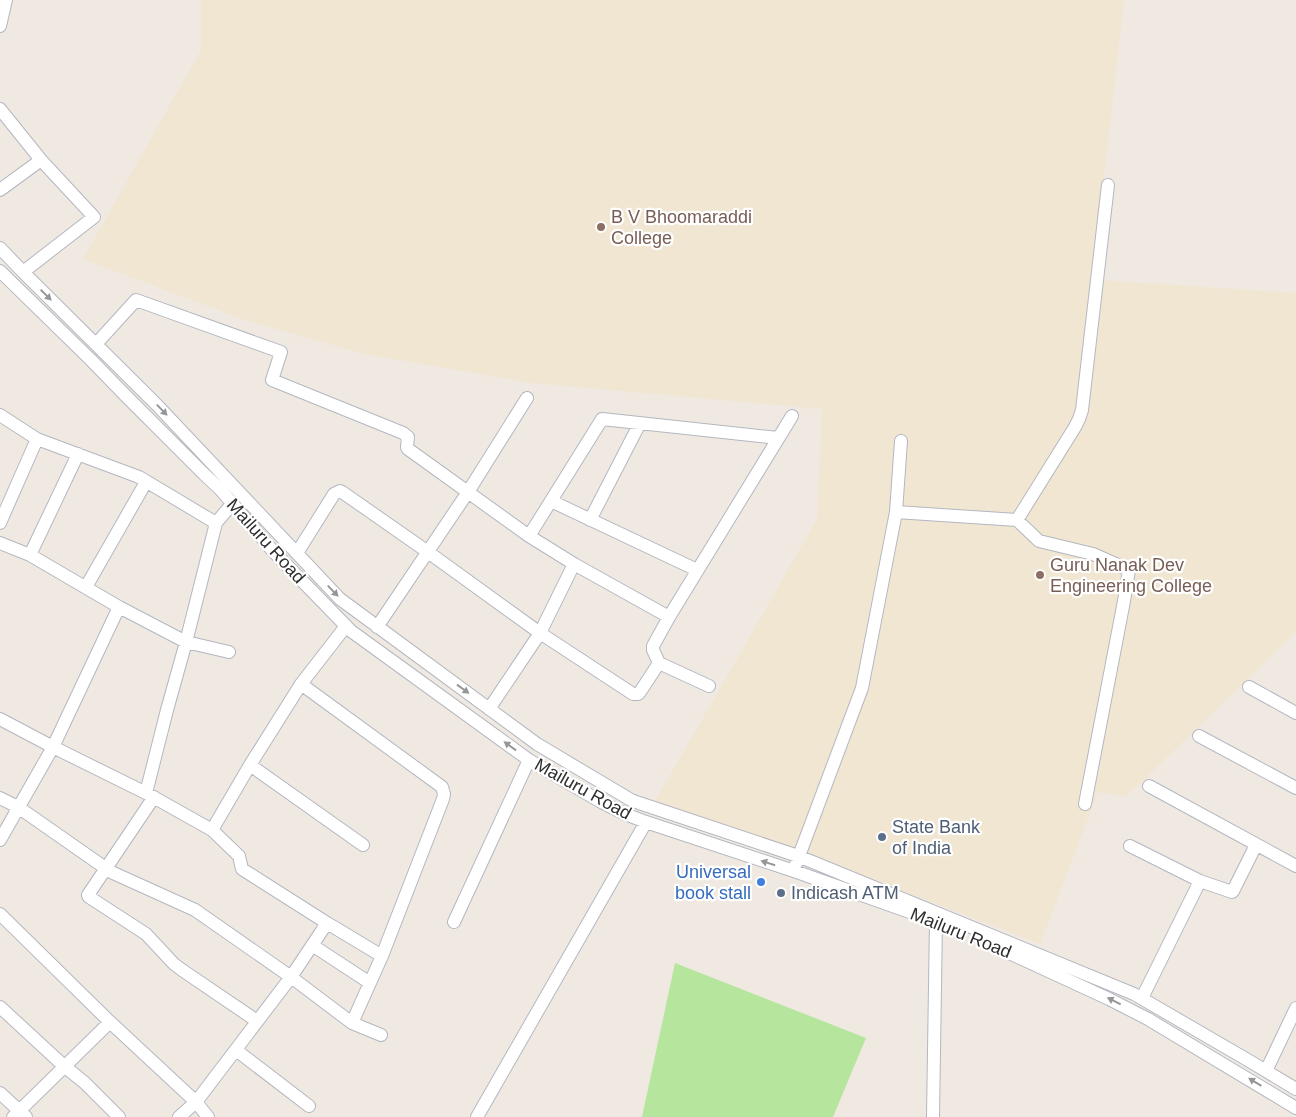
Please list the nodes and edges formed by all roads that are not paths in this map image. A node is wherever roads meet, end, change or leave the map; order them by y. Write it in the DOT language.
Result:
graph roads {
  1 [pos="6,0"];
  2 [pos="0,26"];
  3 [pos="0,109"];
  4 [pos="41,160"];
  5 [pos="1108,185"];
  6 [pos="0,190"];
  7 [pos="0,248"];
  8 [pos="0,271"];
  9 [pos="23,272"];
  10 [pos="96,344"];
  11 [pos="527,398"];
  12 [pos="0,415"];
  13 [pos="792,416"];
  14 [pos="640,423"];
  15 [pos="37,438"];
  16 [pos="778,438"];
  17 [pos="901,442"];
  18 [pos="78,454"];
  19 [pos="146,482"];
  20 [pos="468,492"];
  21 [pos="551,501"];
  22 [pos="232,504"];
  23 [pos="896,512"];
  24 [pos="590,520"];
  25 [pos="1018,520"];
  26 [pos="216,522"];
  27 [pos="0,523"];
  28 [pos="529,536"];
  29 [pos="0,543"];
  30 [pos="428,552"];
  31 [pos="297,553"];
  32 [pos="30,555"];
  33 [pos="574,564"];
  34 [pos="697,570"];
  35 [pos="86,587"];
  36 [pos="119,607"];
  37 [pos="669,618"];
  38 [pos="346,626"];
  39 [pos="378,627"];
  40 [pos="540,633"];
  41 [pos="186,642"];
  42 [pos="229,652"];
  43 [pos="659,663"];
  44 [pos="301,684"];
  45 [pos="709,686"];
  46 [pos="1249,687"];
  47 [pos="489,709"];
  48 [pos="1296,713"];
  49 [pos="0,719"];
  50 [pos="1199,736"];
  51 [pos="53,747"];
  52 [pos="529,760"];
  53 [pos="250,765"];
  54 [pos="1149,786"];
  55 [pos="1296,788"];
  56 [pos="150,795"];
  57 [pos="0,798"];
  58 [pos="1085,804"];
  59 [pos="18,806"];
  60 [pos="646,822"];
  61 [pos="212,830"];
  62 [pos="0,840"];
  63 [pos="1256,844"];
  64 [pos="364,845"];
  65 [pos="1130,846"];
  66 [pos="798,856"];
  67 [pos="1296,866"];
  68 [pos="105,868"];
  69 [pos="794,871"];
  70 [pos="1200,881"];
  71 [pos="0,914"];
  72 [pos="936,921"];
  73 [pos="454,922"];
  74 [pos="327,923"];
  75 [pos="312,945"];
  76 [pos="382,956"];
  77 [pos="291,977"];
  78 [pos="370,983"];
  79 [pos="1142,998"];
  80 [pos="0,1007"];
  81 [pos="1296,1008"];
  82 [pos="257,1021"];
  83 [pos="110,1022"];
  84 [pos="352,1023"];
  85 [pos="381,1035"];
  86 [pos="236,1050"];
  87 [pos="64,1066"];
  88 [pos="1266,1071"];
  89 [pos="1296,1089"];
  90 [pos="0,1093"];
  91 [pos="196,1102"];
  92 [pos="309,1106"];
  93 [pos="1296,1108"];
  94 [pos="20,1115"];
  95 [pos="119,1117"];
  96 [pos="179,1117"];
  97 [pos="208,1117"];
  98 [pos="477,1117"];
  99 [pos="933,1117"];
  1 -- 2 [label="street"];
  3 -- 4 [label="street"];
  4 -- 6 [label="street"];
  4 -- 9 [label="street"];
  5 -- 25 [label="street"];
  7 -- 9 [label="street"];
  8 -- 22 [label="street, Mailuru Road"];
  9 -- 10 [label="street, one-way"];
  10 -- 20 [label="street"];
  10 -- 31 [label="street, one-way"];
  11 -- 20 [label="street"];
  12 -- 15 [label="street"];
  13 -- 16 [label="street"];
  14 -- 16 [label="street"];
  14 -- 21 [label="street"];
  14 -- 24 [label="street"];
  15 -- 18 [label="street"];
  15 -- 27 [label="street"];
  16 -- 34 [label="street"];
  17 -- 23 [label="street"];
  18 -- 19 [label="street"];
  18 -- 32 [label="street"];
  19 -- 26 [label="street"];
  19 -- 35 [label="street"];
  20 -- 28 [label="street"];
  20 -- 30 [label="street"];
  21 -- 24 [label="street"];
  21 -- 28 [label="street"];
  22 -- 26 [label="street"];
  22 -- 38 [label="street, Mailuru Road"];
  23 -- 25 [label="street"];
  23 -- 66 [label="street"];
  24 -- 34 [label="street"];
  25 -- 58 [label="street"];
  26 -- 41 [label="street"];
  28 -- 33 [label="street"];
  29 -- 32 [label="street"];
  30 -- 31 [label="street"];
  30 -- 39 [label="street"];
  30 -- 40 [label="street"];
  31 -- 39 [label="street, one-way"];
  32 -- 35 [label="street"];
  33 -- 37 [label="street"];
  33 -- 40 [label="street"];
  34 -- 37 [label="street"];
  35 -- 36 [label="street"];
  36 -- 41 [label="street"];
  36 -- 51 [label="street"];
  37 -- 43 [label="street"];
  38 -- 44 [label="street"];
  52 -- 38 [label="street, Mailuru Road, one-way"];
  39 -- 47 [label="street, one-way"];
  40 -- 43 [label="street"];
  40 -- 47 [label="street"];
  41 -- 42 [label="street"];
  41 -- 56 [label="street"];
  43 -- 45 [label="street"];
  44 -- 53 [label="street"];
  44 -- 76 [label="street"];
  46 -- 48 [label="street"];
  47 -- 66 [label="street"];
  49 -- 51 [label="street"];
  50 -- 55 [label="street"];
  51 -- 56 [label="street"];
  51 -- 59 [label="street"];
  52 -- 60 [label="street, Mailuru Road"];
  52 -- 73 [label="street"];
  53 -- 61 [label="street"];
  53 -- 64 [label="street"];
  54 -- 63 [label="street"];
  56 -- 61 [label="street"];
  56 -- 68 [label="street"];
  57 -- 59 [label="street"];
  59 -- 62 [label="street"];
  59 -- 68 [label="street"];
  69 -- 60 [label="street, Mailuru Road, one-way"];
  60 -- 98 [label="street"];
  61 -- 74 [label="street"];
  63 -- 67 [label="street"];
  63 -- 70 [label="street"];
  65 -- 70 [label="street"];
  66 -- 69 [label="street"];
  66 -- 79 [label="street"];
  68 -- 77 [label="street"];
  68 -- 82 [label="street"];
  69 -- 72 [label="street, Mailuru Road"];
  70 -- 79 [label="street"];
  71 -- 83 [label="street"];
  93 -- 72 [label="street, Mailuru Road, one-way"];
  72 -- 99 [label="street"];
  74 -- 75 [label="street"];
  74 -- 76 [label="street"];
  75 -- 77 [label="street"];
  75 -- 78 [label="street"];
  76 -- 78 [label="street"];
  77 -- 82 [label="street"];
  77 -- 84 [label="street"];
  78 -- 84 [label="street"];
  79 -- 88 [label="street"];
  80 -- 87 [label="street"];
  81 -- 88 [label="street"];
  82 -- 86 [label="street"];
  83 -- 87 [label="street"];
  83 -- 91 [label="street"];
  84 -- 85 [label="street"];
  86 -- 91 [label="street"];
  86 -- 92 [label="street"];
  87 -- 94 [label="street"];
  87 -- 95 [label="street"];
  88 -- 89 [label="street"];
  90 -- 94 [label="street"];
  91 -- 96 [label="street"];
  91 -- 97 [label="street"];
}
